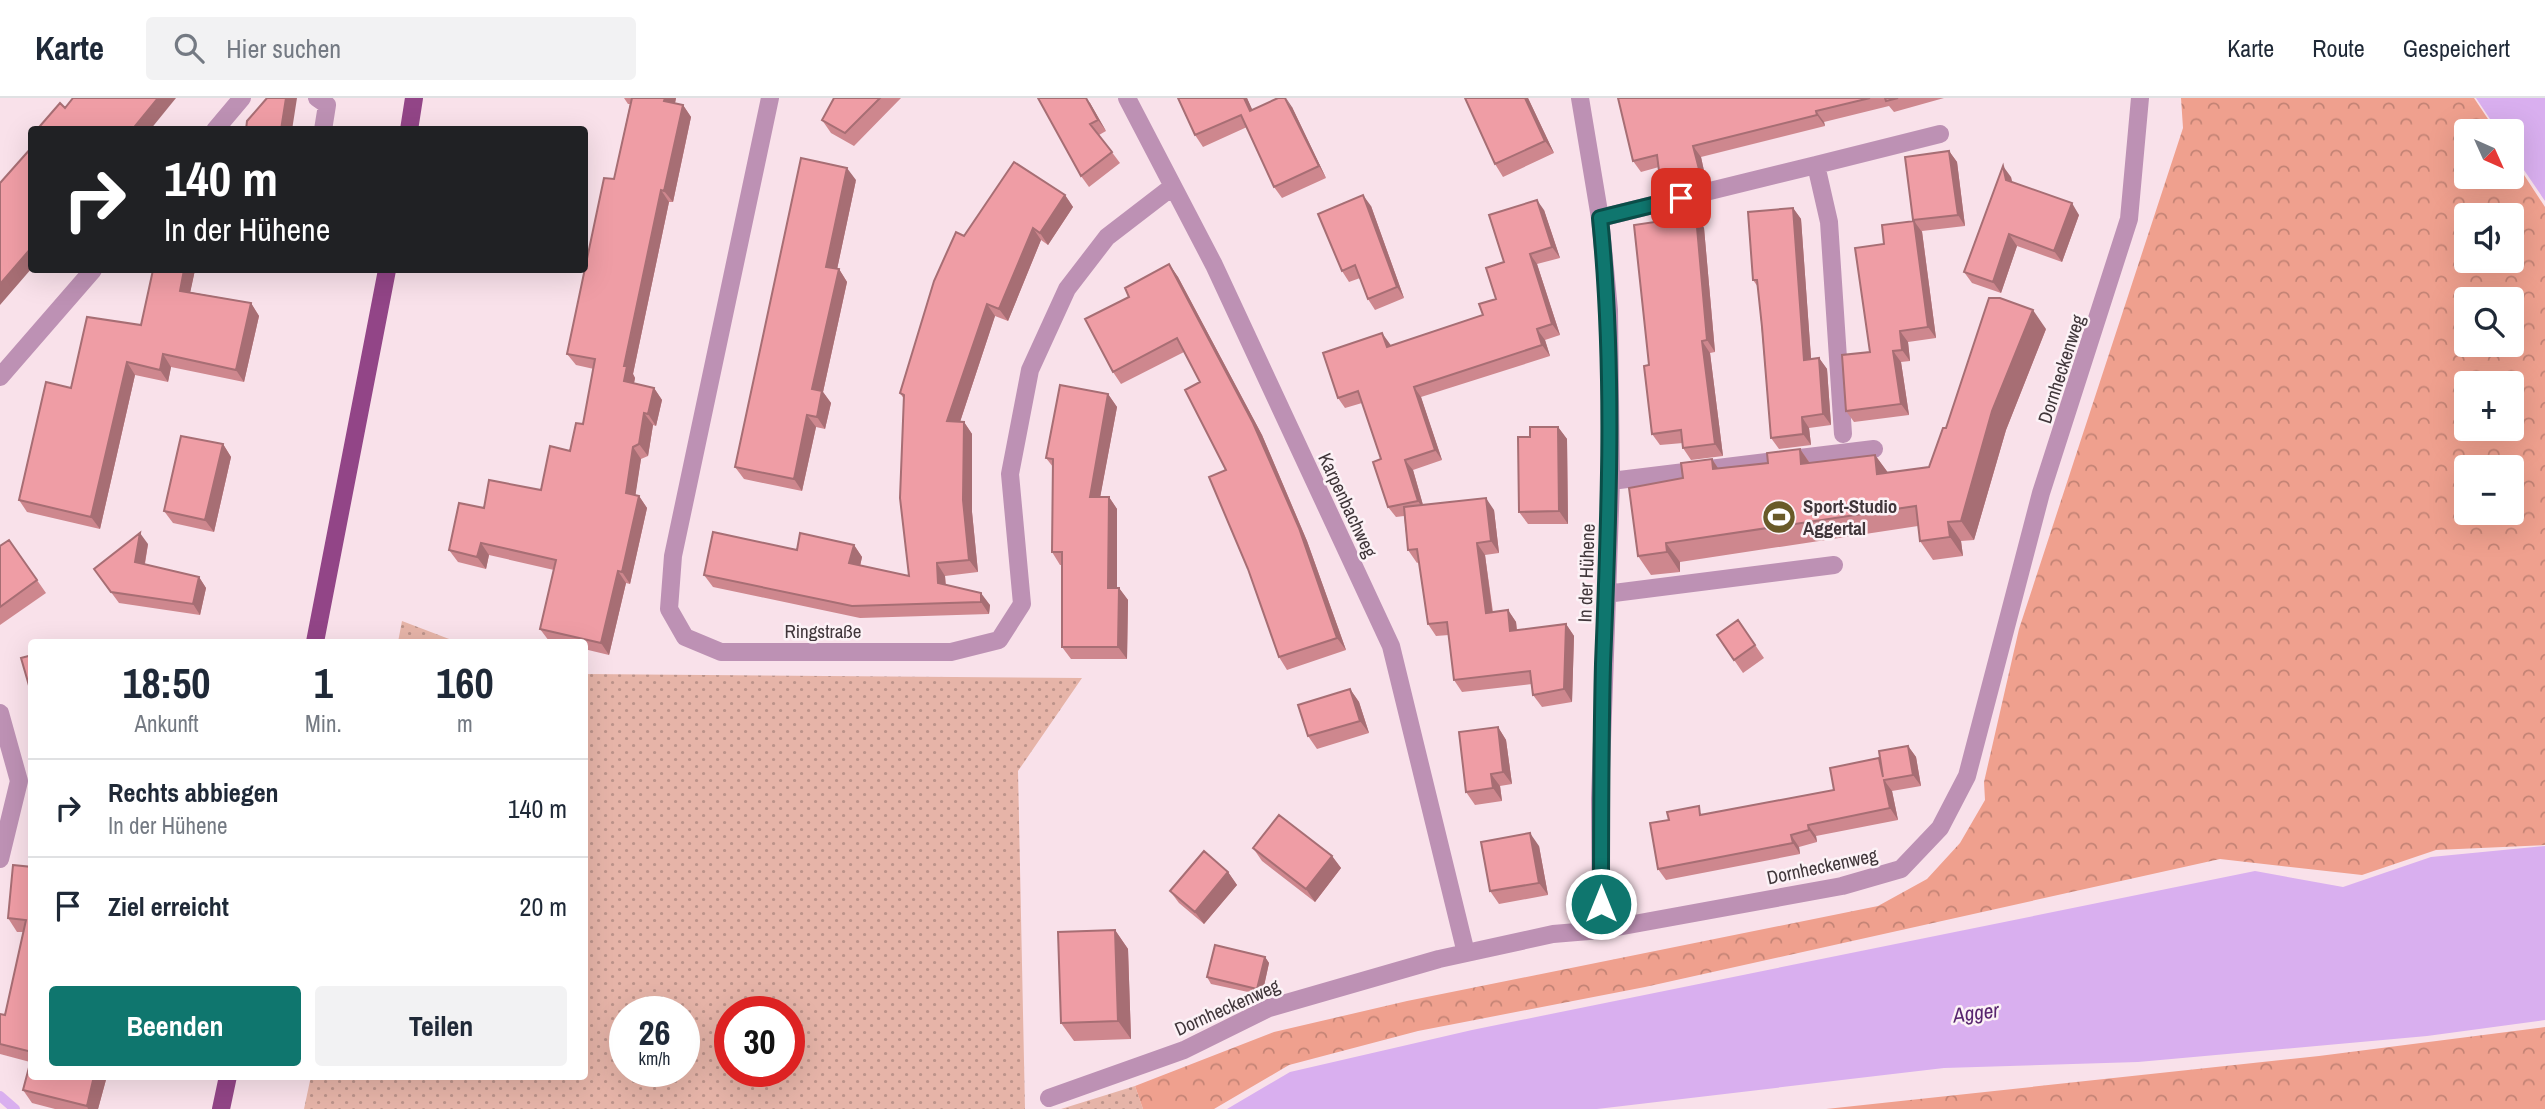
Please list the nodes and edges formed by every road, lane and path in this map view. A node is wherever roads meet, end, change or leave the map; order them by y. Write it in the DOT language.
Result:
graph roads {
  1 [pos="242,98"];
  2 [pos="317,98"];
  3 [pos="414,98"];
  4 [pos="770,98"];
  5 [pos="1127,98"];
  6 [pos="1580,98"];
  7 [pos="2140,98"];
  8 [pos="218,126"];
  9 [pos="324,126"];
  10 [pos="410,126"];
  11 [pos="1940,134"];
  12 [pos="1816,165"];
  13 [pos="1172,187"];
  14 [pos="1600,218"];
  15 [pos="90,273"];
  16 [pos="386,273"];
  17 [pos="0,377"];
  18 [pos="1843,434"];
  19 [pos="1874,449"];
  20 [pos="1611,481"];
  21 [pos="1834,565"];
  22 [pos="1606,594"];
  23 [pos="317,639"];
  24 [pos="0,713"];
  25 [pos="0,859"];
  26 [pos="1601,930"];
  27 [pos="1466,953"];
  28 [pos="227,1080"];
  29 [pos="1049,1098"];
  30 [pos="221,1109"];
  1 -- 8 [label="street"];
  2 -- 9 [label="street"];
  3 -- 10 [label="main road"];
  4 -- 13 [label="street, Ringstraße"];
  5 -- 13 [label="street, Karpenbachweg"];
  6 -- 14 [label="street, In der Hühene"];
  7 -- 26 [label="street, Dornheckenweg"];
  11 -- 12 [label="street"];
  12 -- 14 [label="street"];
  12 -- 18 [label="street"];
  13 -- 27 [label="street, Karpenbachweg"];
  14 -- 20 [label="street, In der Hühene"];
  15 -- 17 [label="street"];
  16 -- 23 [label="main road"];
  19 -- 20 [label="street"];
  20 -- 22 [label="street, In der Hühene"];
  21 -- 22 [label="street"];
  22 -- 26 [label="street, In der Hühene"];
  24 -- 25 [label="street"];
  26 -- 27 [label="street, Dornheckenweg"];
  27 -- 29 [label="street, Dornheckenweg"];
  28 -- 30 [label="main road"];
}
